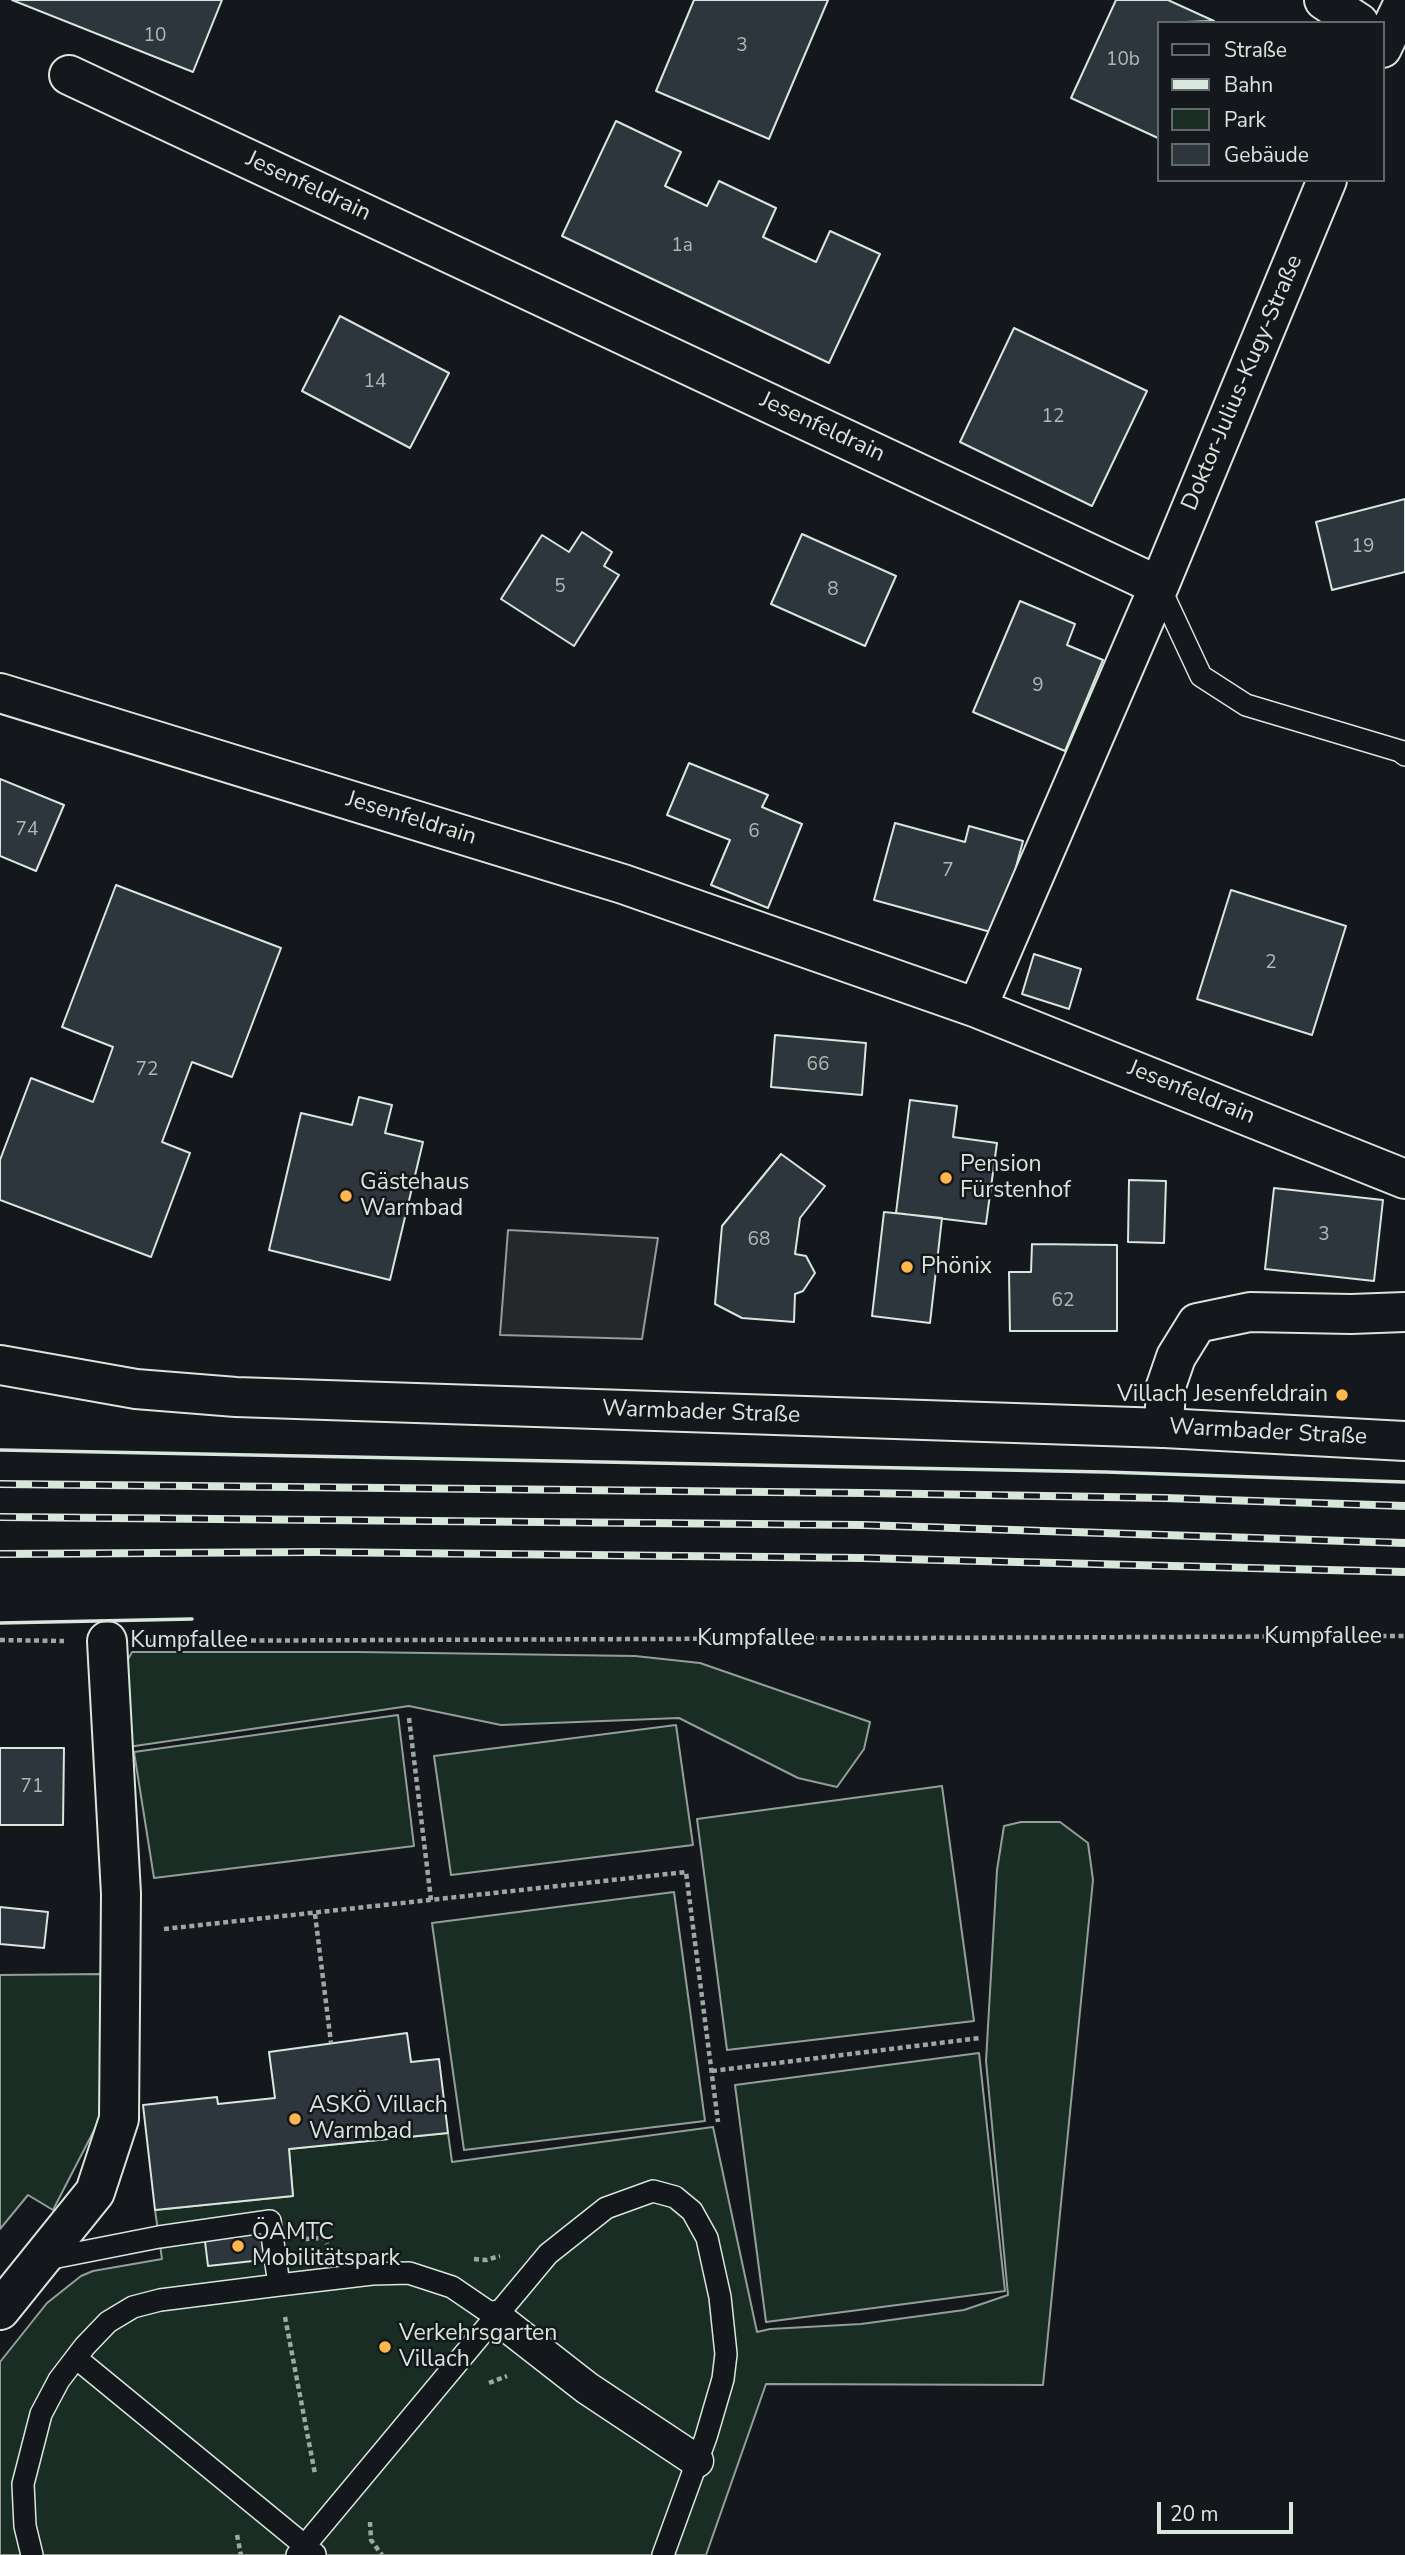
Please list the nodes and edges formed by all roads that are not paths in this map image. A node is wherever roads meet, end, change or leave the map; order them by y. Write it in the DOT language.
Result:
graph roads {
  1 [pos="1324,0"];
  2 [pos="1405,0"];
  3 [pos="1354,21"];
  4 [pos="1384,28"];
  5 [pos="69,75"];
  6 [pos="1326,182"];
  7 [pos="1159,586"];
  8 [pos="0,693"];
  9 [pos="1405,755"];
  10 [pos="977,1008"];
  11 [pos="1405,1178"];
  12 [pos="1405,1312"];
  13 [pos="0,1365"];
  14 [pos="1164,1427"];
  15 [pos="1405,1441"];
  16 [pos="107,1641"];
  17 [pos="40,2260"];
  18 [pos="281,2295"];
  19 [pos="0,2310"];
  20 [pos="496,2317"];
  21 [pos="76,2358"];
  22 [pos="697,2461"];
  23 [pos="306,2552"];
  24 [pos="32,2555"];
  25 [pos="663,2555"];
  1 -- 3 [label="street"];
  2 -- 4 [label="street"];
  5 -- 7 [label="street, Jesenfeldrain"];
  6 -- 7 [label="street, Doktor-Julius-Kugy-Straße"];
  7 -- 9 [label="lane"];
  7 -- 10 [label="street"];
  8 -- 10 [label="street, Jesenfeldrain"];
  10 -- 11 [label="street, Jesenfeldrain"];
  12 -- 14 [label="street"];
  13 -- 14 [label="street, Warmbader Straße"];
  14 -- 15 [label="street, Warmbader Straße"];
  16 -- 17 [label="street, Kumpfallee"];
  17 -- 18 [label="lane"];
  17 -- 19 [label="street, Kumpfallee"];
  18 -- 20 [label="lane"];
  18 -- 21 [label="lane"];
  20 -- 22 [label="street"];
  20 -- 22 [label="lane"];
  20 -- 23 [label="lane"];
  21 -- 23 [label="lane"];
  21 -- 24 [label="lane"];
  22 -- 25 [label="lane"];
}
